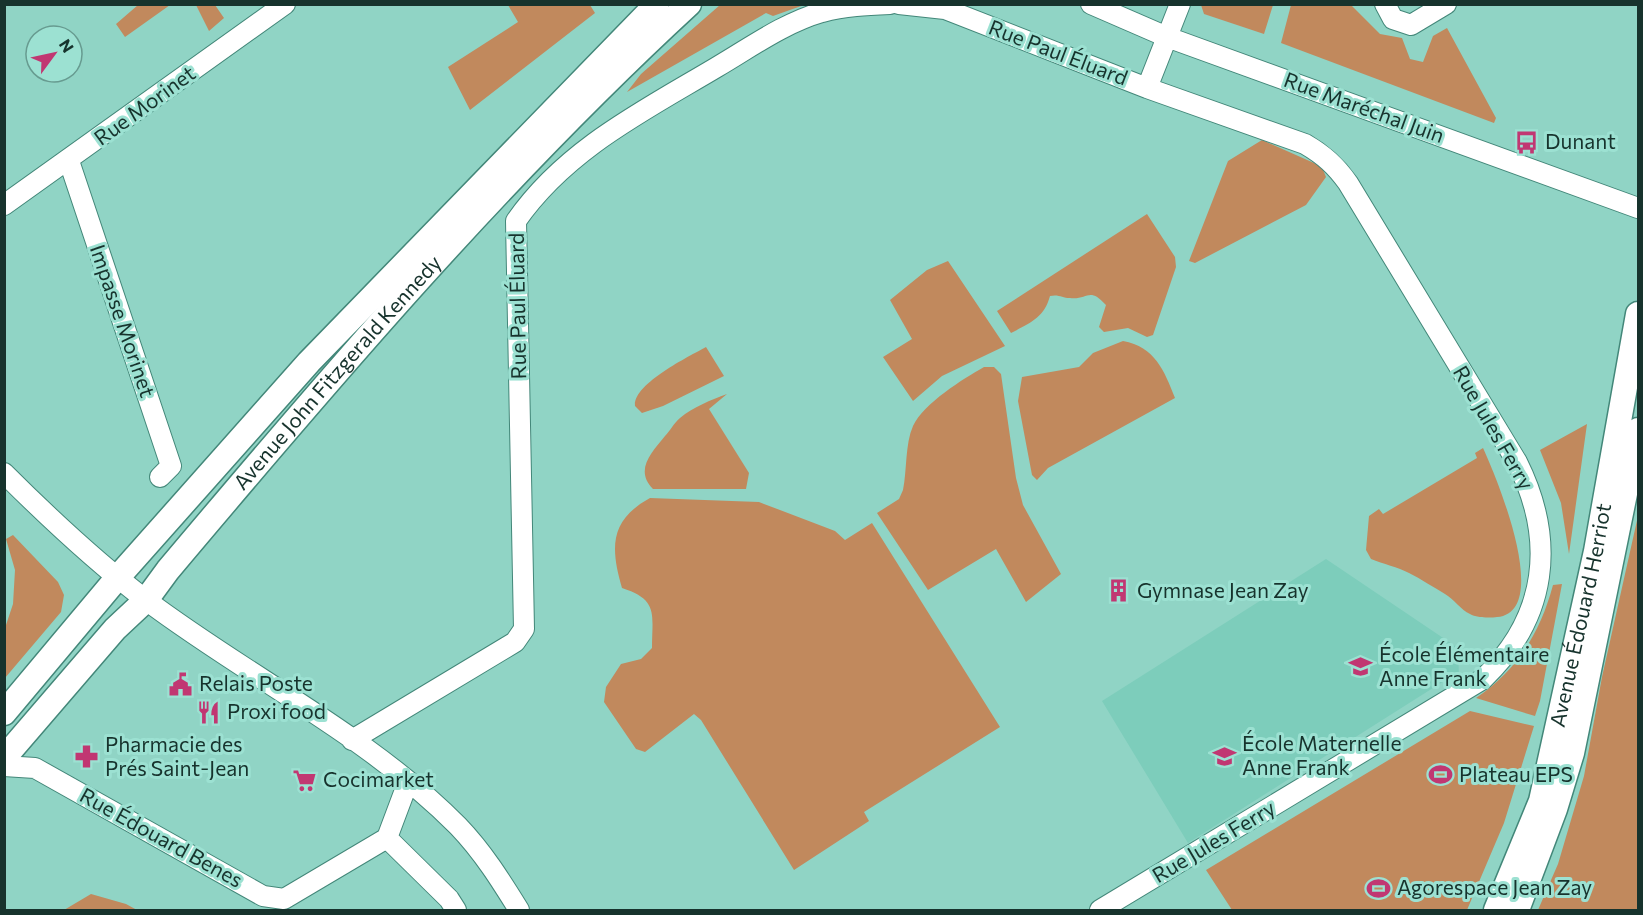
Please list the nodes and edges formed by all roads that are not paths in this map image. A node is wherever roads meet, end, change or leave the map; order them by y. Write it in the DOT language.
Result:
graph roads {
  1 [pos="285,4"];
  2 [pos="657,4"];
  3 [pos="689,4"];
  4 [pos="890,4"];
  5 [pos="899,4"];
  6 [pos="1091,4"];
  7 [pos="1180,4"];
  8 [pos="1385,4"];
  9 [pos="1446,4"];
  10 [pos="1167,37"];
  11 [pos="1147,88"];
  12 [pos="69,161"];
  13 [pos="4,205"];
  14 [pos="1638,208"];
  15 [pos="1638,314"];
  16 [pos="1638,430"];
  17 [pos="4,473"];
  18 [pos="160,477"];
  19 [pos="118,577"];
  20 [pos="146,600"];
  21 [pos="4,713"];
  22 [pos="352,740"];
  23 [pos="4,758"];
  24 [pos="4,766"];
  25 [pos="408,782"];
  26 [pos="387,838"];
  27 [pos="456,910"];
  28 [pos="519,910"];
  29 [pos="1100,910"];
  30 [pos="1496,910"];
  31 [pos="1517,910"];
  1 -- 12 [label="street, Rue Morinet"];
  2 -- 19 [label="main road, Avenue John Fitzgerald Kennedy"];
  3 -- 20 [label="main road, Avenue John Fitzgerald Kennedy"];
  4 -- 22 [label="street, Rue Paul Éluard"];
  5 -- 11 [label="street, Rue Paul Éluard"];
  6 -- 10 [label="street, Rue Maréchal Juin"];
  7 -- 10 [label="street"];
  8 -- 9 [label="street"];
  10 -- 11 [label="street"];
  10 -- 14 [label="street, Rue Maréchal Juin"];
  11 -- 29 [label="street, Rue Jules Ferry"];
  12 -- 13 [label="street, Rue Morinet"];
  12 -- 18 [label="street, Impasse Morinet"];
  15 -- 30 [label="main road, Avenue Édouard Herriot"];
  16 -- 31 [label="main road, Avenue Édouard Herriot"];
  17 -- 19 [label="street"];
  19 -- 20 [label="street"];
  19 -- 21 [label="main road, Avenue John Fitzgerald Kennedy"];
  20 -- 22 [label="street"];
  20 -- 23 [label="main road, Avenue John Fitzgerald Kennedy"];
  22 -- 25 [label="street"];
  24 -- 26 [label="street, Rue Édouard Benes"];
  25 -- 26 [label="street"];
  25 -- 28 [label="street"];
  26 -- 27 [label="street"];
}
